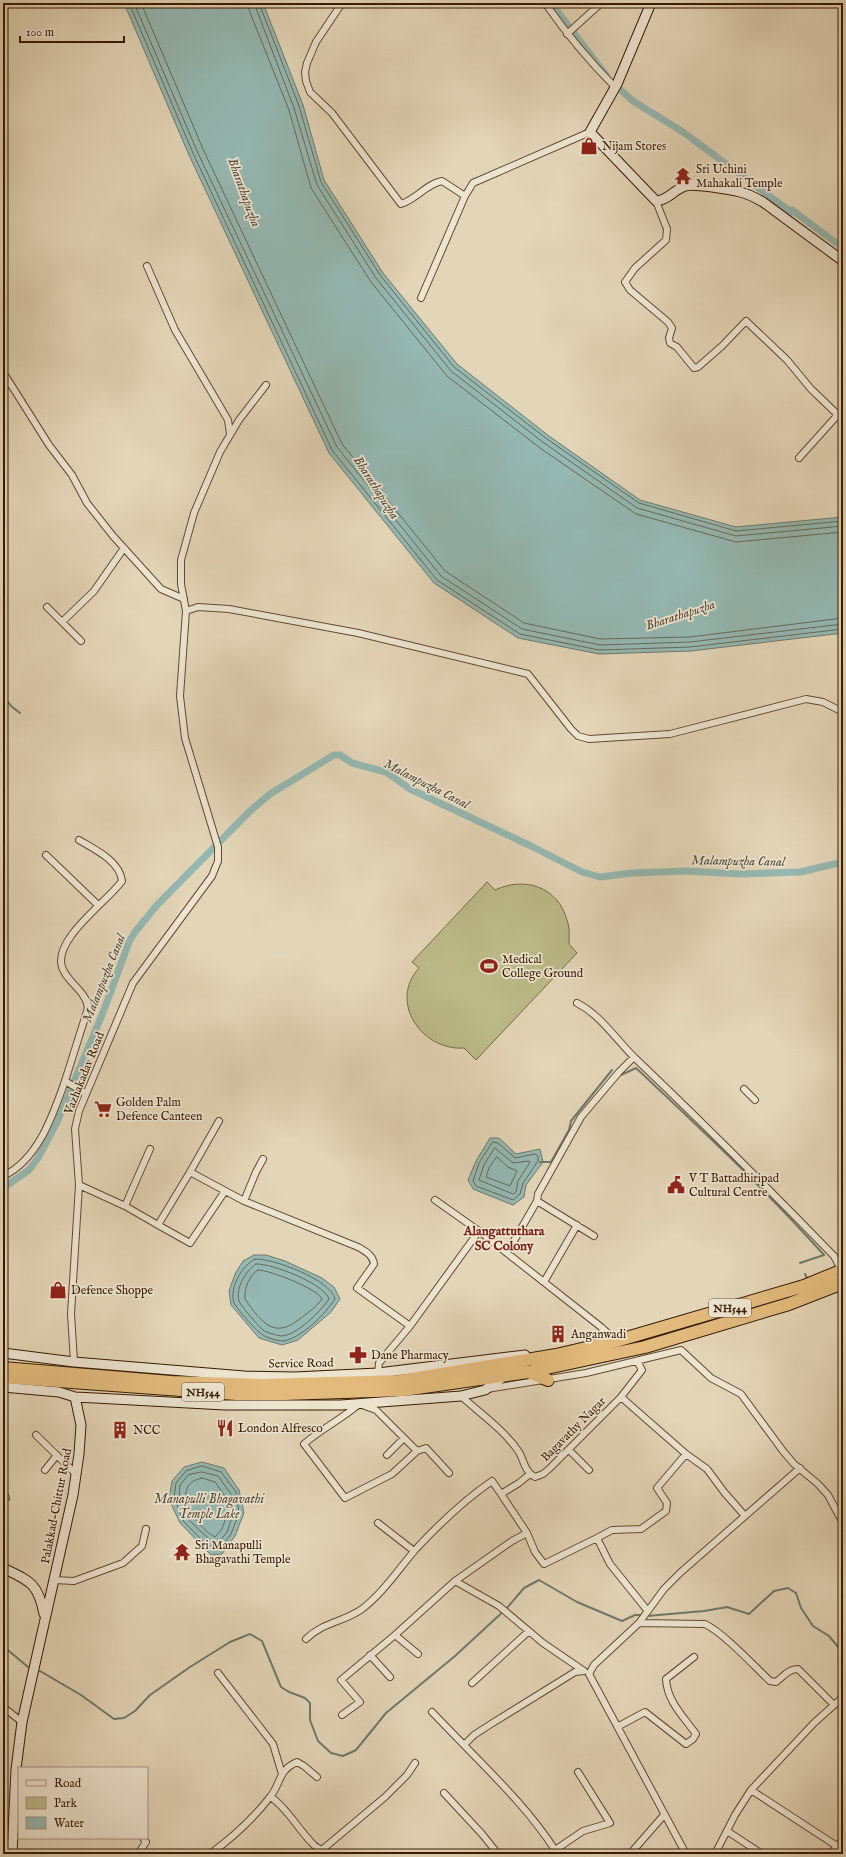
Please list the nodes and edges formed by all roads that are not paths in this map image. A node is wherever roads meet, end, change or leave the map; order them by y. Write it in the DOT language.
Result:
graph roads {
  1 [pos="342,3"];
  2 [pos="545,3"];
  3 [pos="651,3"];
  4 [pos="599,5"];
  5 [pos="567,34"];
  6 [pos="615,87"];
  7 [pos="590,132"];
  8 [pos="465,196"];
  9 [pos="656,201"];
  10 [pos="843,261"];
  11 [pos="147,266"];
  12 [pos="421,298"];
  13 [pos="3,372"];
  14 [pos="266,385"];
  15 [pos="843,409"];
  16 [pos="838,415"];
  17 [pos="230,434"];
  18 [pos="799,458"];
  19 [pos="124,548"];
  20 [pos="184,599"];
  21 [pos="47,607"];
  22 [pos="186,611"];
  23 [pos="62,622"];
  24 [pos="81,641"];
  25 [pos="843,712"];
  26 [pos="79,840"];
  27 [pos="46,855"];
  28 [pos="98,905"];
  29 [pos="577,1003"];
  30 [pos="634,1057"];
  31 [pos="65,1081"];
  32 [pos="744,1089"];
  33 [pos="86,1094"];
  34 [pos="755,1100"];
  35 [pos="219,1120"];
  36 [pos="150,1149"];
  37 [pos="263,1160"];
  38 [pos="190,1172"];
  39 [pos="3,1176"];
  40 [pos="79,1185"];
  41 [pos="225,1191"];
  42 [pos="435,1200"];
  43 [pos="244,1201"];
  44 [pos="537,1201"];
  45 [pos="125,1206"];
  46 [pos="158,1225"];
  47 [pos="577,1225"];
  48 [pos="479,1231"];
  49 [pos="594,1236"];
  50 [pos="507,1253"];
  51 [pos="843,1275"];
  52 [pos="544,1282"];
  53 [pos="410,1326"];
  54 [pos="616,1341"];
  55 [pos="599,1345"];
  56 [pos="3,1354"];
  57 [pos="74,1362"];
  58 [pos="637,1362"];
  59 [pos="3,1368"];
  60 [pos="528,1372"];
  61 [pos="378,1373"];
  62 [pos="504,1376"];
  63 [pos="3,1377"];
  64 [pos="548,1380"];
  65 [pos="3,1387"];
  66 [pos="485,1390"];
  67 [pos="461,1396"];
  68 [pos="75,1397"];
  69 [pos="621,1397"];
  70 [pos="359,1404"];
  71 [pos="36,1435"];
  72 [pos="404,1438"];
  73 [pos="569,1450"];
  74 [pos="417,1451"];
  75 [pos="387,1454"];
  76 [pos="686,1454"];
  77 [pos="57,1455"];
  78 [pos="800,1468"];
  79 [pos="45,1470"];
  80 [pos="589,1470"];
  81 [pos="449,1473"];
  82 [pos="76,1474"];
  83 [pos="530,1474"];
  84 [pos="3,1492"];
  85 [pos="501,1494"];
  86 [pos="6,1498"];
  87 [pos="745,1516"];
  88 [pos="378,1523"];
  89 [pos="843,1523"];
  90 [pos="146,1530"];
  91 [pos="526,1533"];
  92 [pos="597,1538"];
  93 [pos="414,1551"];
  94 [pos="3,1568"];
  95 [pos="54,1580"];
  96 [pos="455,1581"];
  97 [pos="643,1616"];
  98 [pos="44,1619"];
  99 [pos="529,1631"];
  100 [pos="395,1635"];
  101 [pos="306,1639"];
  102 [pos="418,1654"];
  103 [pos="370,1655"];
  104 [pos="694,1657"];
  105 [pos="586,1672"];
  106 [pos="218,1673"];
  107 [pos="390,1677"];
  108 [pos="472,1683"];
  109 [pos="843,1697"];
  110 [pos="834,1704"];
  111 [pos="3,1707"];
  112 [pos="432,1712"];
  113 [pos="342,1715"];
  114 [pos="22,1722"];
  115 [pos="619,1726"];
  116 [pos="464,1745"];
  117 [pos="415,1763"];
  118 [pos="578,1772"];
  119 [pos="282,1774"];
  120 [pos="317,1777"];
  121 [pos="751,1790"];
  122 [pos="444,1793"];
  123 [pos="271,1797"];
  124 [pos="664,1815"];
  125 [pos="727,1831"];
  126 [pos="144,1839"];
  127 [pos="843,1840"];
  128 [pos="323,1849"];
  129 [pos="840,1849"];
  130 [pos="554,1852"];
  131 [pos="12,1854"];
  132 [pos="138,1854"];
  133 [pos="210,1854"];
  134 [pos="329,1854"];
  135 [pos="498,1854"];
  136 [pos="630,1854"];
  137 [pos="686,1854"];
  138 [pos="715,1854"];
  139 [pos="762,1854"];
  140 [pos="830,1854"];
  1 -- 8 [label="street"];
  2 -- 5 [label="street"];
  3 -- 6 [label="street"];
  4 -- 5 [label="street"];
  5 -- 6 [label="street"];
  6 -- 7 [label="street"];
  7 -- 8 [label="street"];
  7 -- 9 [label="street"];
  8 -- 12 [label="street"];
  9 -- 10 [label="street"];
  9 -- 16 [label="street"];
  11 -- 17 [label="street"];
  13 -- 19 [label="street"];
  14 -- 17 [label="street"];
  15 -- 16 [label="street"];
  16 -- 18 [label="street"];
  17 -- 20 [label="street"];
  19 -- 20 [label="street"];
  19 -- 23 [label="street"];
  20 -- 22 [label="street"];
  21 -- 23 [label="street"];
  22 -- 25 [label="street"];
  22 -- 33 [label="street, Vazhakadav Road"];
  23 -- 24 [label="street"];
  26 -- 28 [label="street"];
  27 -- 28 [label="street"];
  28 -- 31 [label="street"];
  29 -- 30 [label="street"];
  30 -- 44 [label="street"];
  30 -- 51 [label="street"];
  31 -- 33 [label="street"];
  31 -- 39 [label="street"];
  32 -- 34 [label="street"];
  33 -- 40 [label="street, Vazhakadav Road"];
  35 -- 38 [label="street"];
  36 -- 45 [label="street"];
  37 -- 43 [label="street"];
  38 -- 41 [label="street"];
  38 -- 46 [label="street"];
  40 -- 45 [label="street"];
  40 -- 57 [label="street, Vazhakadav Road"];
  41 -- 43 [label="street"];
  41 -- 46 [label="street"];
  42 -- 48 [label="street"];
  43 -- 53 [label="street"];
  44 -- 47 [label="street"];
  44 -- 50 [label="street"];
  45 -- 46 [label="street"];
  47 -- 49 [label="street"];
  47 -- 52 [label="street"];
  48 -- 50 [label="street"];
  48 -- 53 [label="street"];
  50 -- 52 [label="street"];
  51 -- 54 [label="highway, NH544"];
  51 -- 60 [label="highway, NH544"];
  52 -- 54 [label="street"];
  53 -- 61 [label="street"];
  54 -- 55 [label="highway, NH544"];
  55 -- 59 [label="highway, NH544"];
  55 -- 61 [label="street, Service Road"];
  56 -- 57 [label="street, Service Road"];
  57 -- 61 [label="street, Service Road"];
  58 -- 64 [label="street"];
  58 -- 69 [label="street, Bagavathy Nagar"];
  58 -- 78 [label="street"];
  60 -- 62 [label="highway, NH544"];
  60 -- 64 [label="highway"];
  62 -- 63 [label="highway, NH544"];
  62 -- 66 [label="street"];
  64 -- 66 [label="street"];
  65 -- 68 [label="street"];
  66 -- 67 [label="street"];
  67 -- 70 [label="street"];
  67 -- 83 [label="street, Bagavathy Nagar"];
  68 -- 70 [label="street"];
  68 -- 82 [label="street, Palakkad-Chittur Road"];
  69 -- 73 [label="street, Bagavathy Nagar"];
  69 -- 76 [label="street"];
  70 -- 72 [label="street"];
  70 -- 74 [label="street"];
  71 -- 77 [label="street"];
  72 -- 74 [label="street"];
  72 -- 75 [label="street"];
  73 -- 80 [label="street"];
  73 -- 83 [label="street, Bagavathy Nagar"];
  74 -- 81 [label="street"];
  76 -- 87 [label="street"];
  76 -- 92 [label="street"];
  77 -- 79 [label="street"];
  77 -- 82 [label="street"];
  78 -- 87 [label="street"];
  78 -- 89 [label="street"];
  82 -- 95 [label="street, Palakkad-Chittur Road"];
  83 -- 85 [label="street"];
  84 -- 86 [label="street"];
  85 -- 91 [label="street"];
  85 -- 93 [label="street"];
  87 -- 97 [label="street"];
  88 -- 93 [label="street"];
  90 -- 95 [label="street"];
  91 -- 92 [label="street"];
  91 -- 96 [label="street"];
  92 -- 97 [label="street"];
  93 -- 101 [label="street"];
  94 -- 98 [label="street, Palakkad-Chittur Road"];
  95 -- 98 [label="street, Palakkad-Chittur Road"];
  96 -- 99 [label="street"];
  96 -- 100 [label="street"];
  97 -- 105 [label="street"];
  97 -- 110 [label="street"];
  98 -- 114 [label="street, Palakkad-Chittur Road"];
  99 -- 105 [label="street"];
  99 -- 108 [label="street"];
  100 -- 102 [label="street"];
  100 -- 103 [label="street"];
  103 -- 107 [label="street"];
  103 -- 113 [label="street"];
  104 -- 115 [label="street"];
  105 -- 115 [label="street"];
  105 -- 116 [label="street"];
  106 -- 119 [label="street"];
  109 -- 110 [label="street"];
  110 -- 121 [label="street"];
  111 -- 114 [label="street"];
  112 -- 116 [label="street"];
  114 -- 131 [label="street, Palakkad-Chittur Road"];
  115 -- 124 [label="street"];
  116 -- 130 [label="street"];
  117 -- 128 [label="street"];
  118 -- 130 [label="street"];
  119 -- 120 [label="street"];
  119 -- 123 [label="street"];
  121 -- 125 [label="street"];
  121 -- 129 [label="street"];
  122 -- 135 [label="street"];
  123 -- 128 [label="street"];
  123 -- 133 [label="street"];
  124 -- 136 [label="street"];
  124 -- 137 [label="street"];
  125 -- 138 [label="street"];
  125 -- 139 [label="street"];
  126 -- 132 [label="street"];
  127 -- 129 [label="street"];
  128 -- 134 [label="street"];
  129 -- 140 [label="street"];
}
